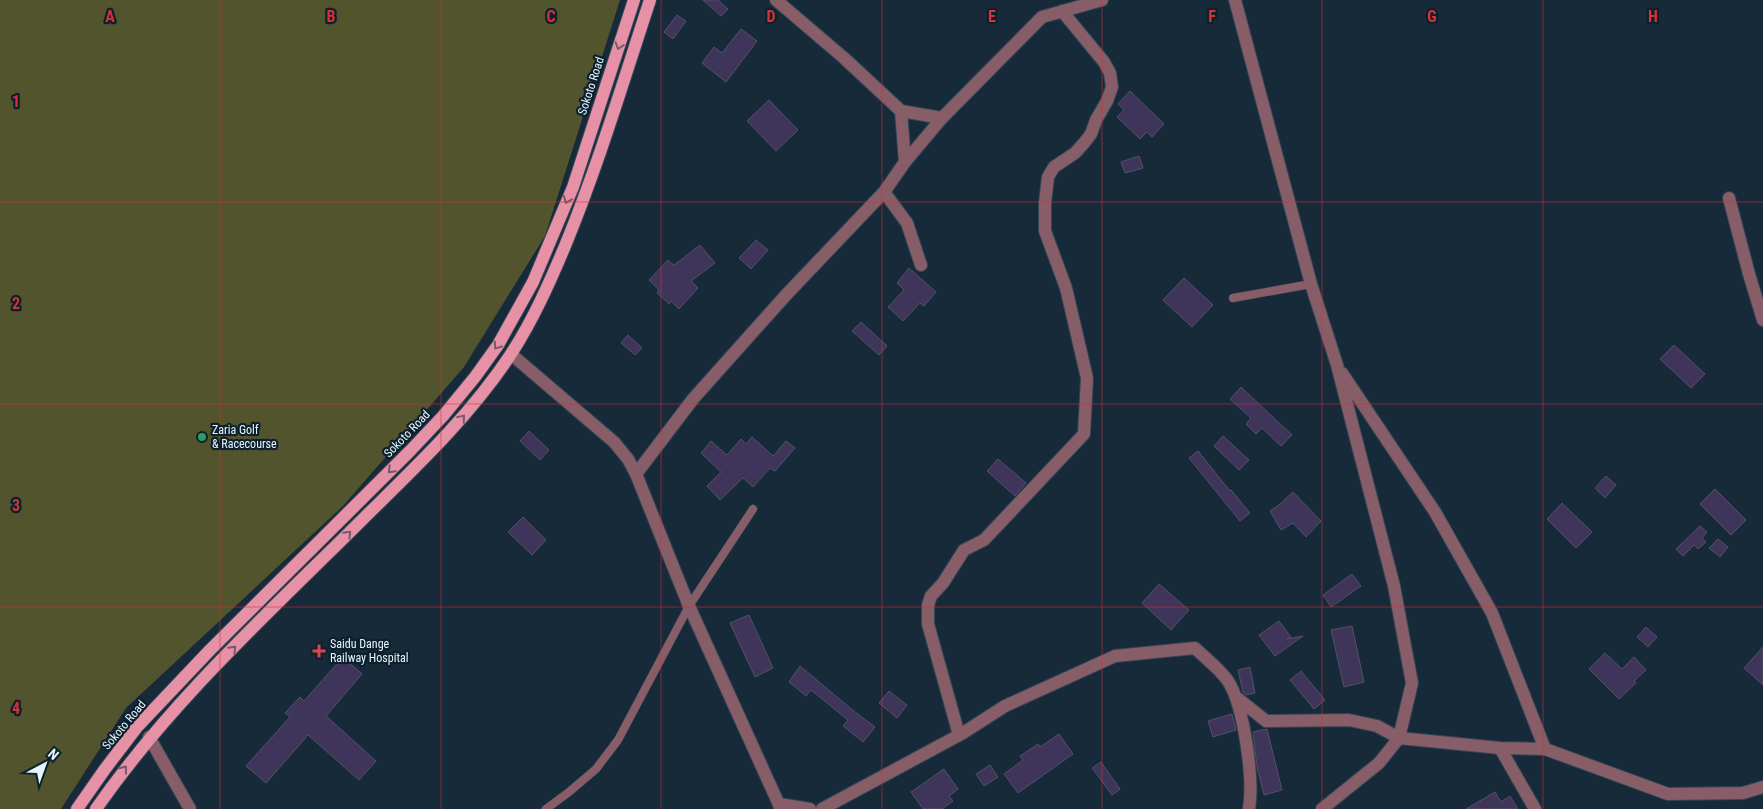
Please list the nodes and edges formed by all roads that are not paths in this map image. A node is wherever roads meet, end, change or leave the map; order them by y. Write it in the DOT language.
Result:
graph roads {
  1 [pos="634,0"];
  2 [pos="650,0"];
  3 [pos="776,0"];
  4 [pos="1102,0"];
  5 [pos="1235,0"];
  6 [pos="1062,11"];
  7 [pos="901,111"];
  8 [pos="942,118"];
  9 [pos="905,162"];
  10 [pos="884,192"];
  11 [pos="1729,198"];
  12 [pos="921,265"];
  13 [pos="1311,284"];
  14 [pos="1233,298"];
  15 [pos="1763,320"];
  16 [pos="511,354"];
  17 [pos="1337,365"];
  18 [pos="636,474"];
  19 [pos="753,508"];
  20 [pos="689,606"];
  21 [pos="1236,696"];
  22 [pos="958,735"];
  23 [pos="149,737"];
  24 [pos="1399,738"];
  25 [pos="1500,748"];
  26 [pos="1545,749"];
  27 [pos="1763,787"];
  28 [pos="780,806"];
  29 [pos="77,809"];
  30 [pos="96,809"];
  31 [pos="190,809"];
  32 [pos="546,809"];
  33 [pos="810,809"];
  34 [pos="822,809"];
  35 [pos="1249,809"];
  36 [pos="1322,809"];
  37 [pos="1535,809"];
  1 -- 29 [label="main road, Sokoto Road, one-way"];
  2 -- 16 [label="main road"];
  3 -- 7 [label="street"];
  4 -- 6 [label="street"];
  5 -- 13 [label="street"];
  6 -- 8 [label="street"];
  6 -- 22 [label="street"];
  7 -- 8 [label="street"];
  7 -- 9 [label="street"];
  8 -- 9 [label="street"];
  9 -- 10 [label="street"];
  10 -- 12 [label="street"];
  10 -- 18 [label="street"];
  11 -- 15 [label="street"];
  13 -- 14 [label="lane"];
  13 -- 17 [label="street"];
  16 -- 18 [label="street"];
  23 -- 16 [label="main road, one-way"];
  17 -- 24 [label="street"];
  17 -- 26 [label="street"];
  18 -- 20 [label="street"];
  19 -- 20 [label="lane"];
  20 -- 28 [label="street"];
  20 -- 32 [label="lane"];
  21 -- 22 [label="street"];
  21 -- 24 [label="street"];
  21 -- 35 [label="street"];
  22 -- 34 [label="street"];
  30 -- 23 [label="main road, one-way"];
  23 -- 31 [label="street"];
  24 -- 25 [label="street"];
  24 -- 36 [label="street"];
  25 -- 26 [label="street"];
  25 -- 37 [label="street"];
  26 -- 27 [label="street"];
  28 -- 33 [label="street"];
}
